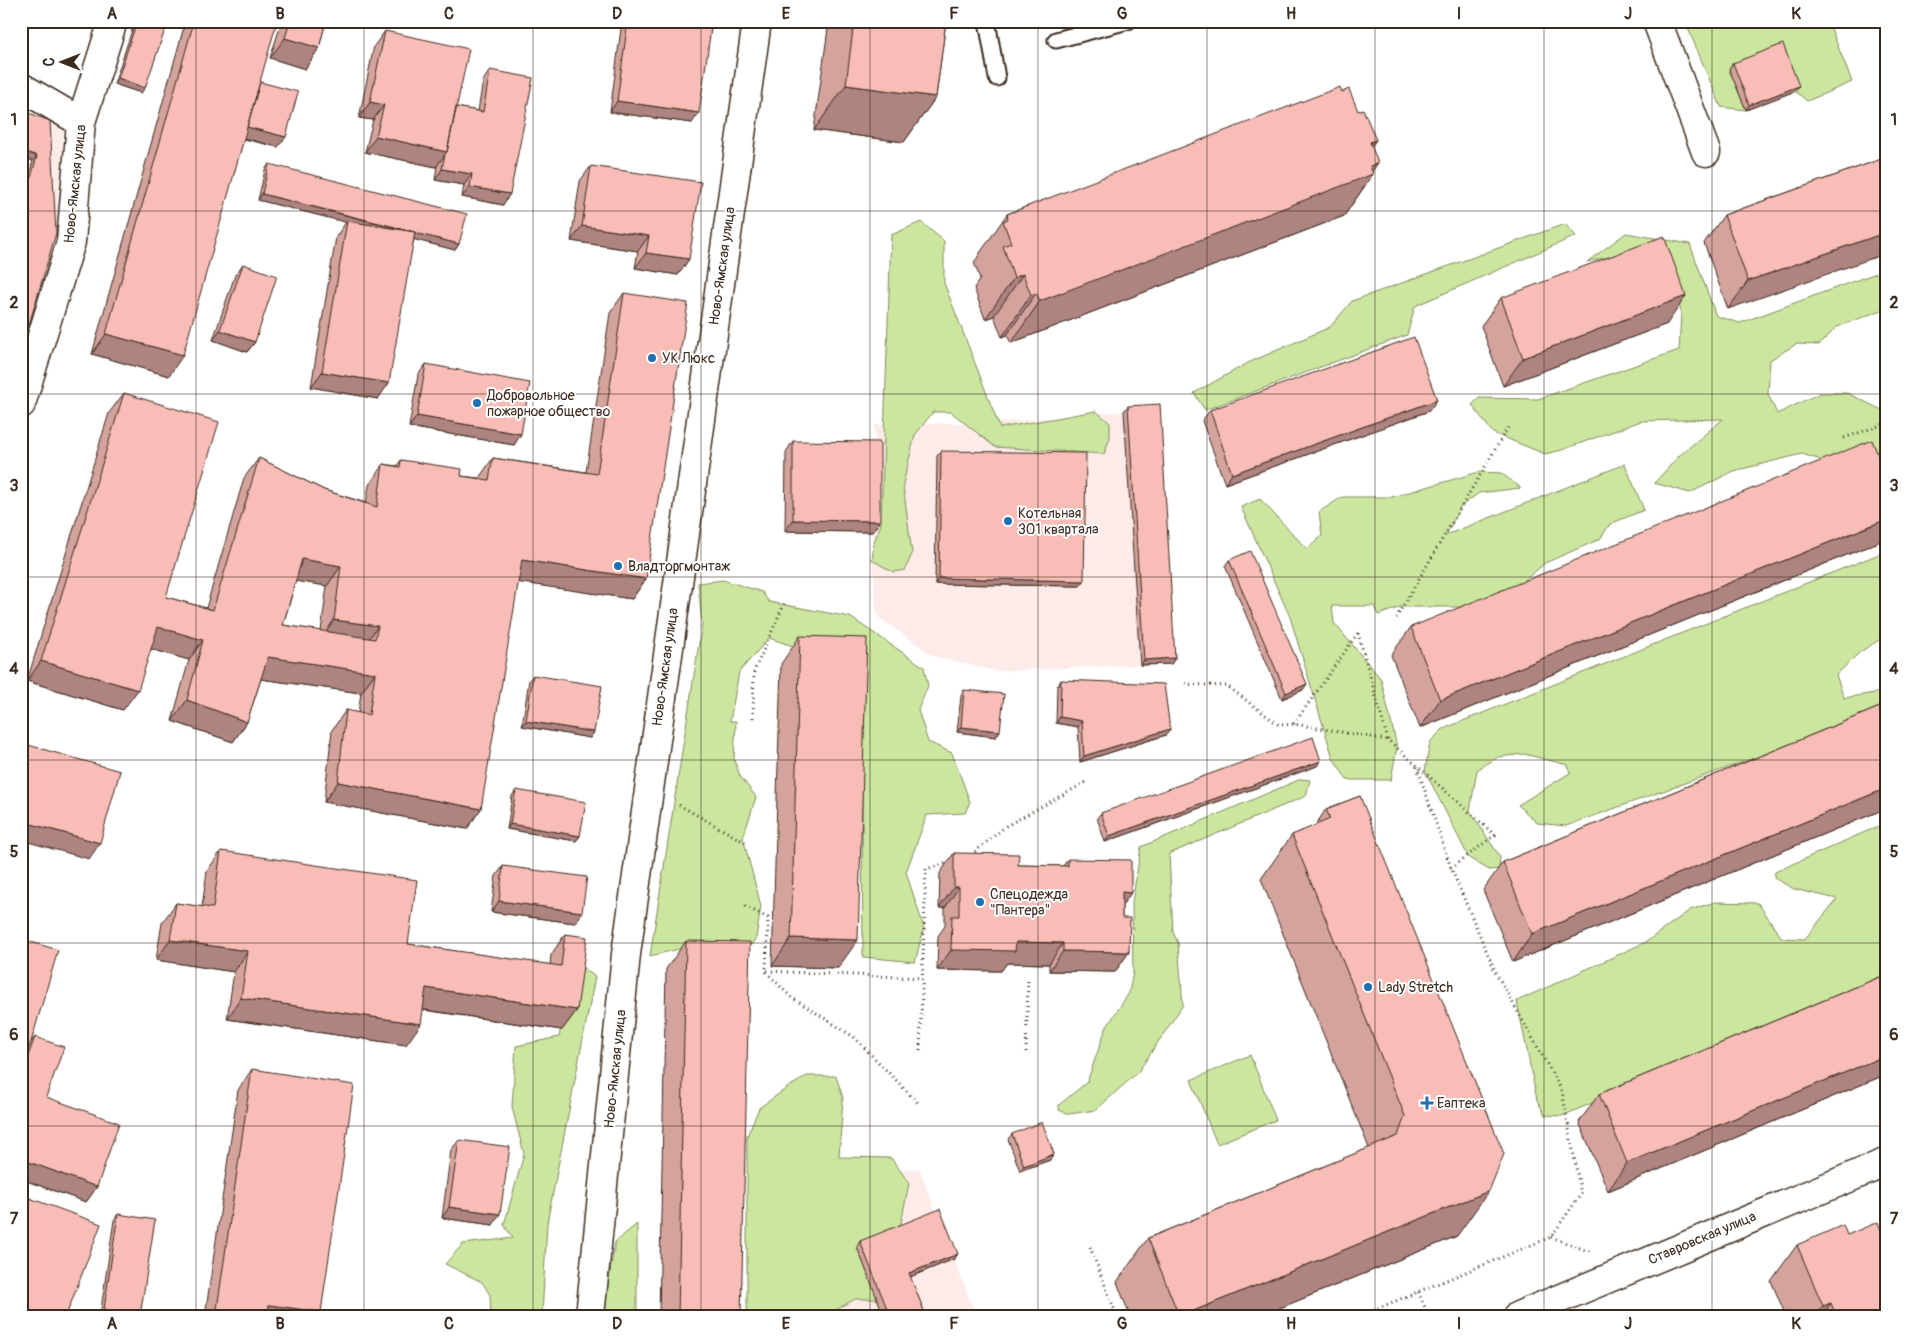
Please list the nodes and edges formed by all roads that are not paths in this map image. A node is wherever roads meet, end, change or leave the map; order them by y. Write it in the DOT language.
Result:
graph roads {
  1 [pos="113,21"];
  2 [pos="757,21"];
  3 [pos="987,21"];
  4 [pos="1128,21"];
  5 [pos="1657,21"];
  6 [pos="1056,40"];
  7 [pos="997,78"];
  8 [pos="21,87"];
  9 [pos="81,122"];
  10 [pos="1706,152"];
  11 [pos="21,404"];
  12 [pos="1887,1162"];
  13 [pos="590,1316"];
  14 [pos="1518,1316"];
  1 -- 9 [label="street, Ново-Ямская улица"];
  2 -- 13 [label="street, Ново-Ямская улица"];
  3 -- 7 [label="lane"];
  4 -- 6 [label="lane"];
  5 -- 10 [label="street"];
  8 -- 9 [label="street"];
  9 -- 11 [label="street, Ново-Ямская улица"];
  12 -- 14 [label="street, Ставровская улица"];
}
